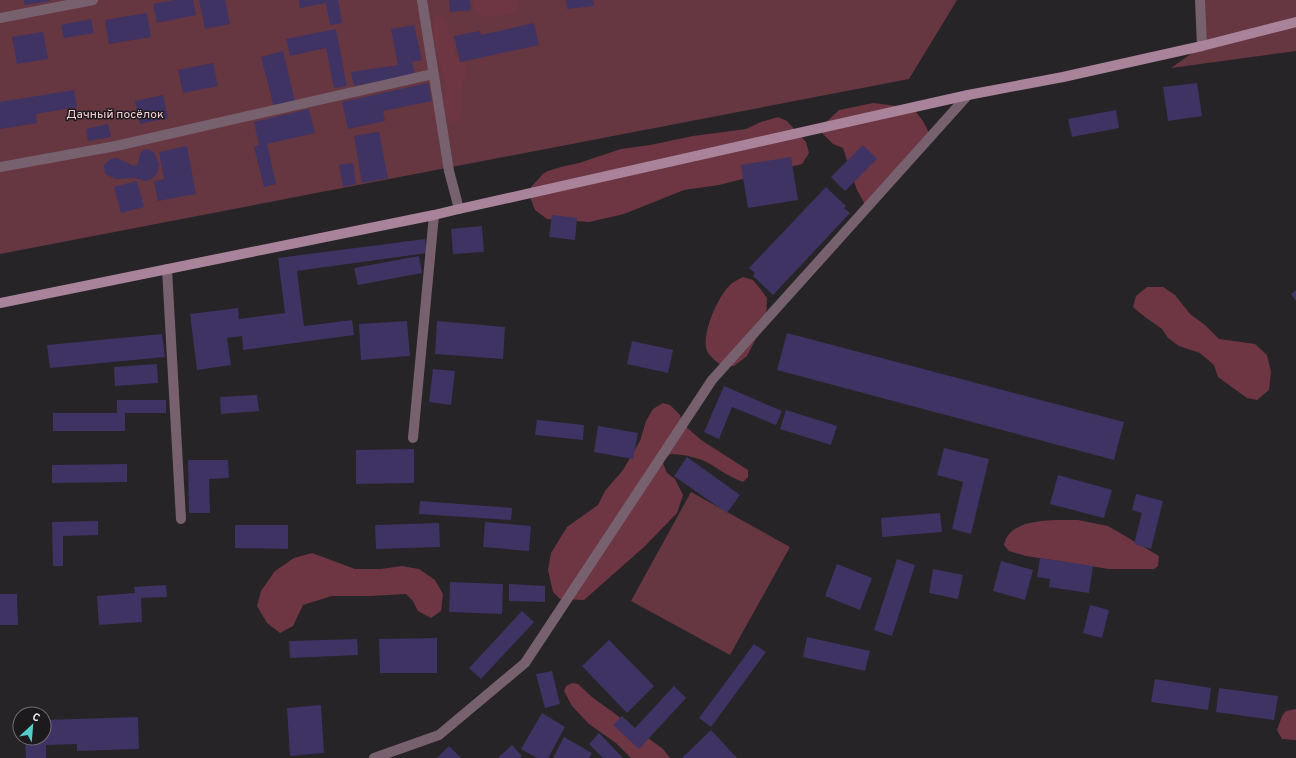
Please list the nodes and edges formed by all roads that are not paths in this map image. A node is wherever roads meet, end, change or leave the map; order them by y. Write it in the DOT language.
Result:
graph roads {
  1 [pos="93,0"];
  2 [pos="422,0"];
  3 [pos="1200,0"];
  4 [pos="0,18"];
  5 [pos="1296,22"];
  6 [pos="1202,46"];
  7 [pos="433,74"];
  8 [pos="968,95"];
  9 [pos="0,167"];
  10 [pos="459,209"];
  11 [pos="434,215"];
  12 [pos="167,269"];
  13 [pos="0,303"];
  14 [pos="413,438"];
  15 [pos="181,519"];
  16 [pos="374,758"];
  1 -- 4 [label="street"];
  2 -- 7 [label="street"];
  3 -- 6 [label="street"];
  5 -- 6 [label="main road"];
  6 -- 8 [label="main road"];
  7 -- 9 [label="street"];
  7 -- 10 [label="street"];
  8 -- 10 [label="main road"];
  8 -- 16 [label="street"];
  10 -- 11 [label="main road"];
  11 -- 12 [label="main road"];
  11 -- 14 [label="street"];
  12 -- 13 [label="main road"];
  12 -- 15 [label="street"];
}
